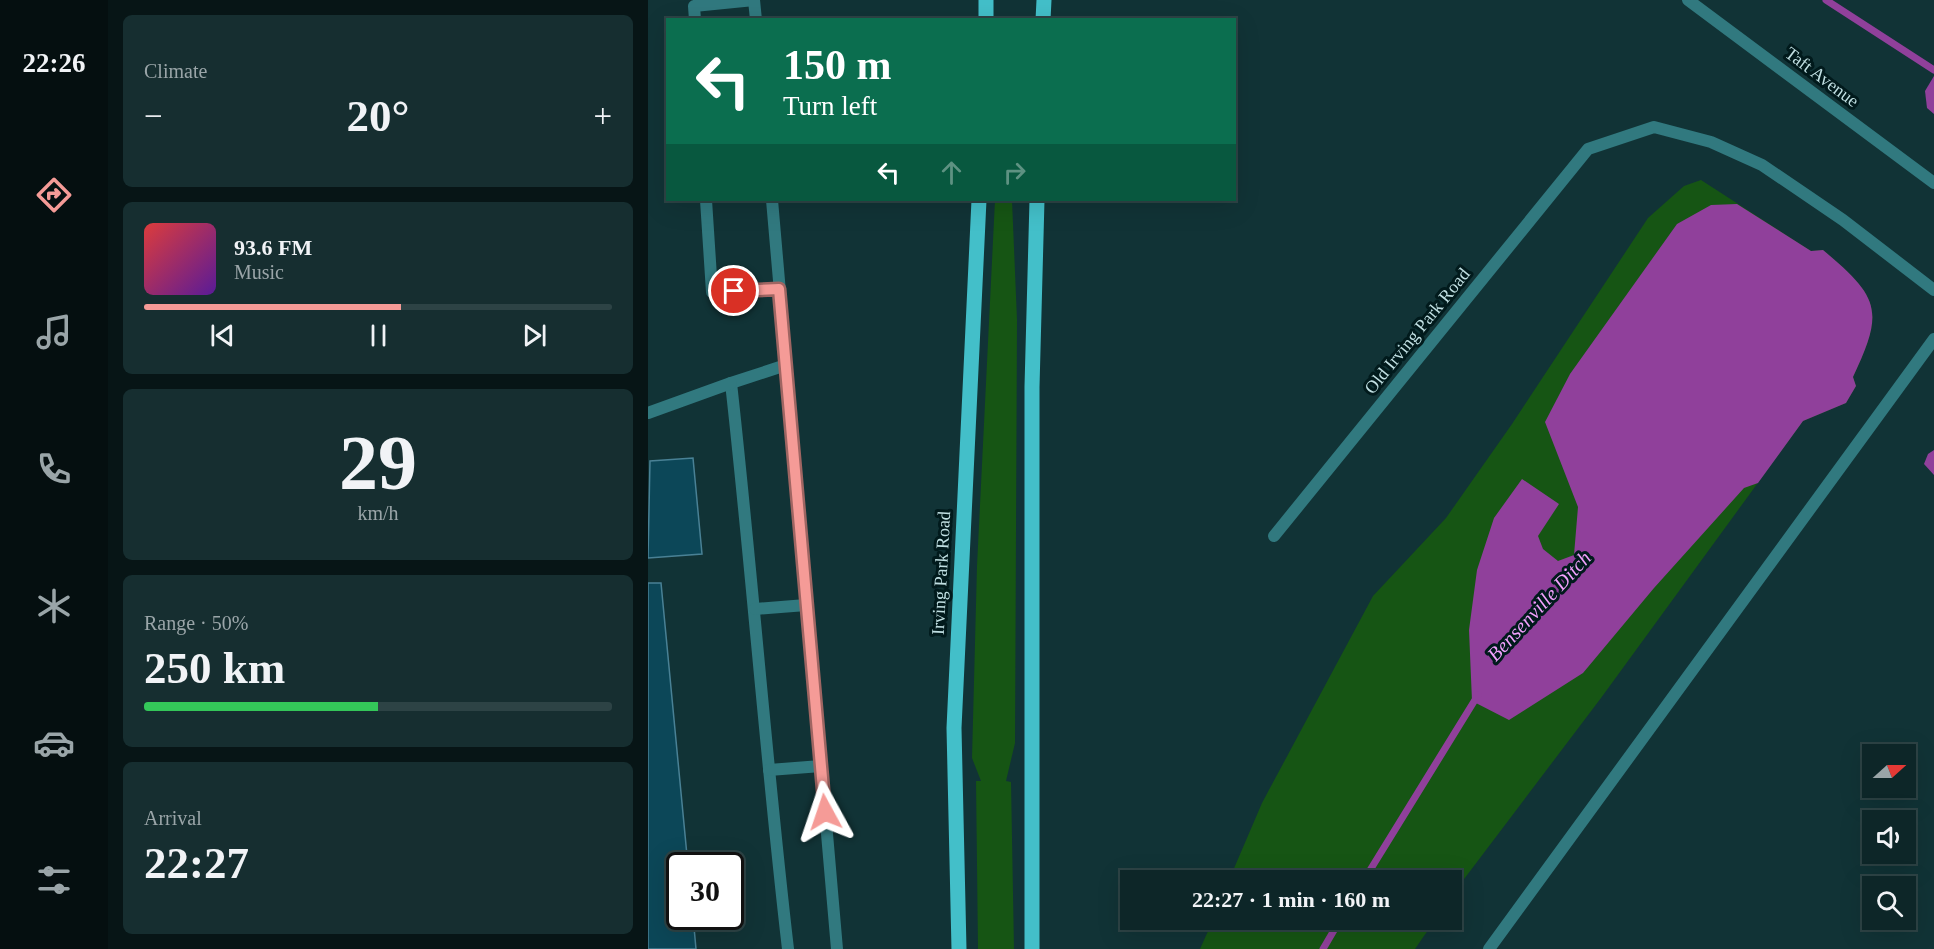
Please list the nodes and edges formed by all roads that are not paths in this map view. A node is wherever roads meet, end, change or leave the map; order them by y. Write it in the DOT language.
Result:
graph roads {
  1 [pos="754,0"];
  2 [pos="986,0"];
  3 [pos="1044,0"];
  4 [pos="1688,0"];
  5 [pos="695,18"];
  6 [pos="756,18"];
  7 [pos="986,18"];
  8 [pos="1043,18"];
  9 [pos="1931,178"];
  10 [pos="706,201"];
  11 [pos="772,201"];
  12 [pos="979,201"];
  13 [pos="1037,201"];
  14 [pos="779,289"];
  15 [pos="1934,290"];
  16 [pos="1934,339"];
  17 [pos="786,365"];
  18 [pos="730,383"];
  19 [pos="648,413"];
  20 [pos="1274,536"];
  21 [pos="806,605"];
  22 [pos="755,609"];
  23 [pos="821,766"];
  24 [pos="769,770"];
  25 [pos="788,949"];
  26 [pos="837,949"];
  27 [pos="959,949"];
  28 [pos="1032,949"];
  29 [pos="1489,949"];
  1 -- 5 [label="street"];
  1 -- 6 [label="street"];
  2 -- 7 [label="main road"];
  3 -- 8 [label="main road"];
  4 -- 9 [label="street, Taft Avenue"];
  10 -- 14 [label="street"];
  11 -- 14 [label="street"];
  12 -- 27 [label="main road, Irving Park Road"];
  13 -- 28 [label="main road"];
  14 -- 17 [label="street"];
  15 -- 20 [label="street, Old Irving Park Road"];
  16 -- 29 [label="street"];
  17 -- 18 [label="street"];
  17 -- 21 [label="street"];
  18 -- 19 [label="street"];
  18 -- 22 [label="street"];
  21 -- 22 [label="street"];
  21 -- 23 [label="street"];
  22 -- 24 [label="street"];
  23 -- 24 [label="street"];
  23 -- 26 [label="street"];
  24 -- 25 [label="street"];
}
